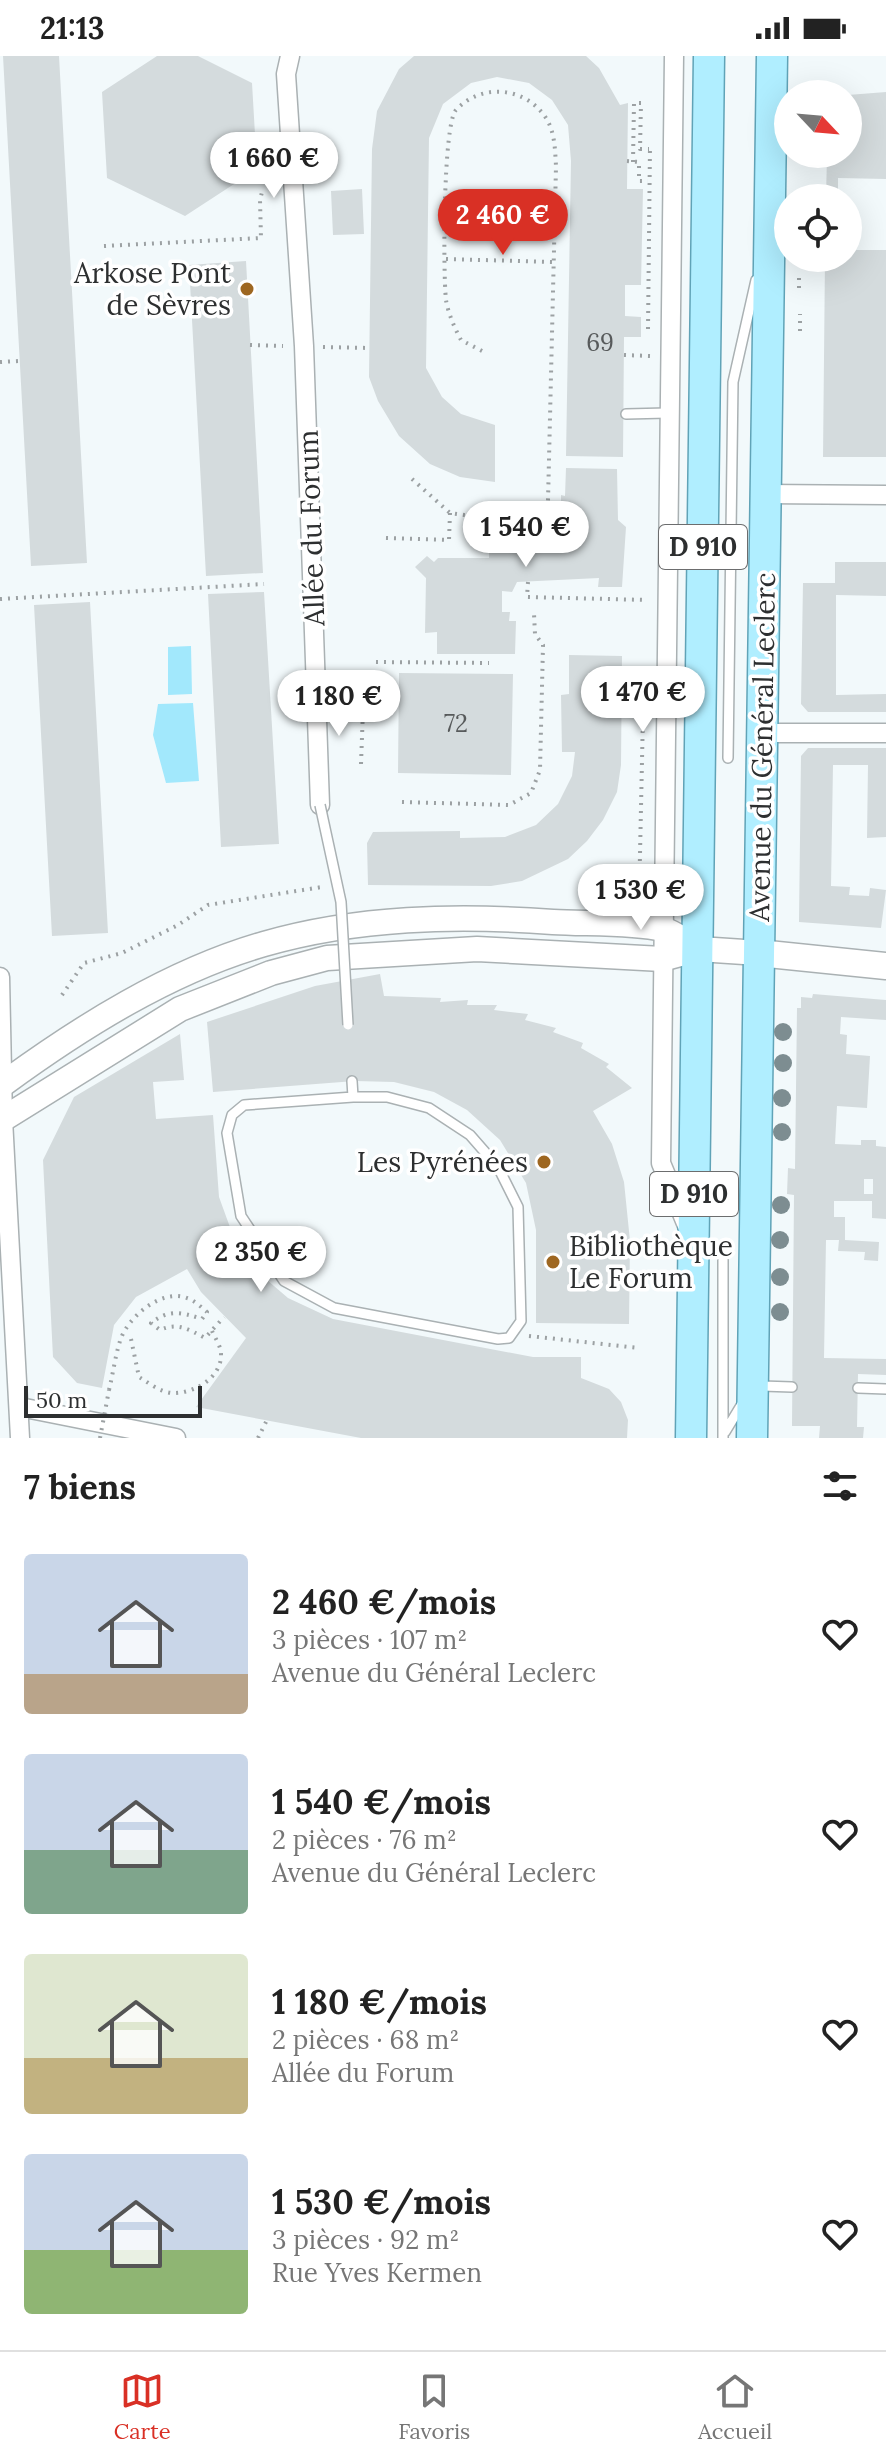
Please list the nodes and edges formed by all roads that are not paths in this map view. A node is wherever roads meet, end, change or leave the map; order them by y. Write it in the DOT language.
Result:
graph roads {
  1 [pos="290,56"];
  2 [pos="674,56"];
  3 [pos="709,56"];
  4 [pos="772,56"];
  5 [pos="769,224"];
  6 [pos="667,413"];
  7 [pos="626,414"];
  8 [pos="765,494"];
  9 [pos="886,495"];
  10 [pos="762,733"];
  11 [pos="886,733"];
  12 [pos="728,758"];
  13 [pos="320,805"];
  14 [pos="662,929"];
  15 [pos="699,949"];
  16 [pos="759,953"];
  17 [pos="662,959"];
  18 [pos="886,966"];
  19 [pos="0,977"];
  20 [pos="348,1025"];
  21 [pos="1,1077"];
  22 [pos="352,1081"];
  23 [pos="353,1097"];
  24 [pos="1,1119"];
  25 [pos="693,1241"];
  26 [pos="723,1260"];
  27 [pos="753,1386"];
  28 [pos="792,1387"];
  29 [pos="858,1388"];
  30 [pos="886,1389"];
  31 [pos="20,1407"];
  32 [pos="733,1437"];
  33 [pos="20,1438"];
  34 [pos="176,1438"];
  35 [pos="691,1438"];
  1 -- 13 [label="street, Allée du Forum"];
  2 -- 6 [label="street"];
  3 -- 15 [label="main road, D 910"];
  4 -- 5 [label="main road, Avenue du Général Leclerc / D 910"];
  5 -- 8 [label="main road, Avenue du Général Leclerc / D 910"];
  5 -- 12 [label="lane"];
  6 -- 7 [label="lane"];
  6 -- 14 [label="street"];
  8 -- 9 [label="street"];
  8 -- 10 [label="main road, Avenue du Général Leclerc / D 910"];
  10 -- 11 [label="street"];
  10 -- 16 [label="main road, Avenue du Général Leclerc / D 910"];
  13 -- 20 [label="lane, bridge"];
  14 -- 15 [label="street"];
  14 -- 17 [label="street"];
  14 -- 21 [label="street"];
  15 -- 16 [label="street"];
  15 -- 17 [label="street"];
  15 -- 25 [label="main road, D 910"];
  16 -- 18 [label="main road"];
  16 -- 27 [label="main road, Avenue du Général Leclerc / D 910"];
  17 -- 24 [label="street"];
  17 -- 25 [label="street"];
  19 -- 21 [label="street"];
  21 -- 24 [label="street"];
  22 -- 23 [label="lane"];
  23 -- 23 [label="lane"];
  24 -- 31 [label="street"];
  25 -- 35 [label="main road, D 910"];
  26 -- 32 [label="lane"];
  27 -- 28 [label="lane"];
  27 -- 32 [label="main road, Avenue du Général Leclerc / D 910"];
  29 -- 30 [label="lane"];
  31 -- 33 [label="street"];
  31 -- 34 [label="street"];
}
